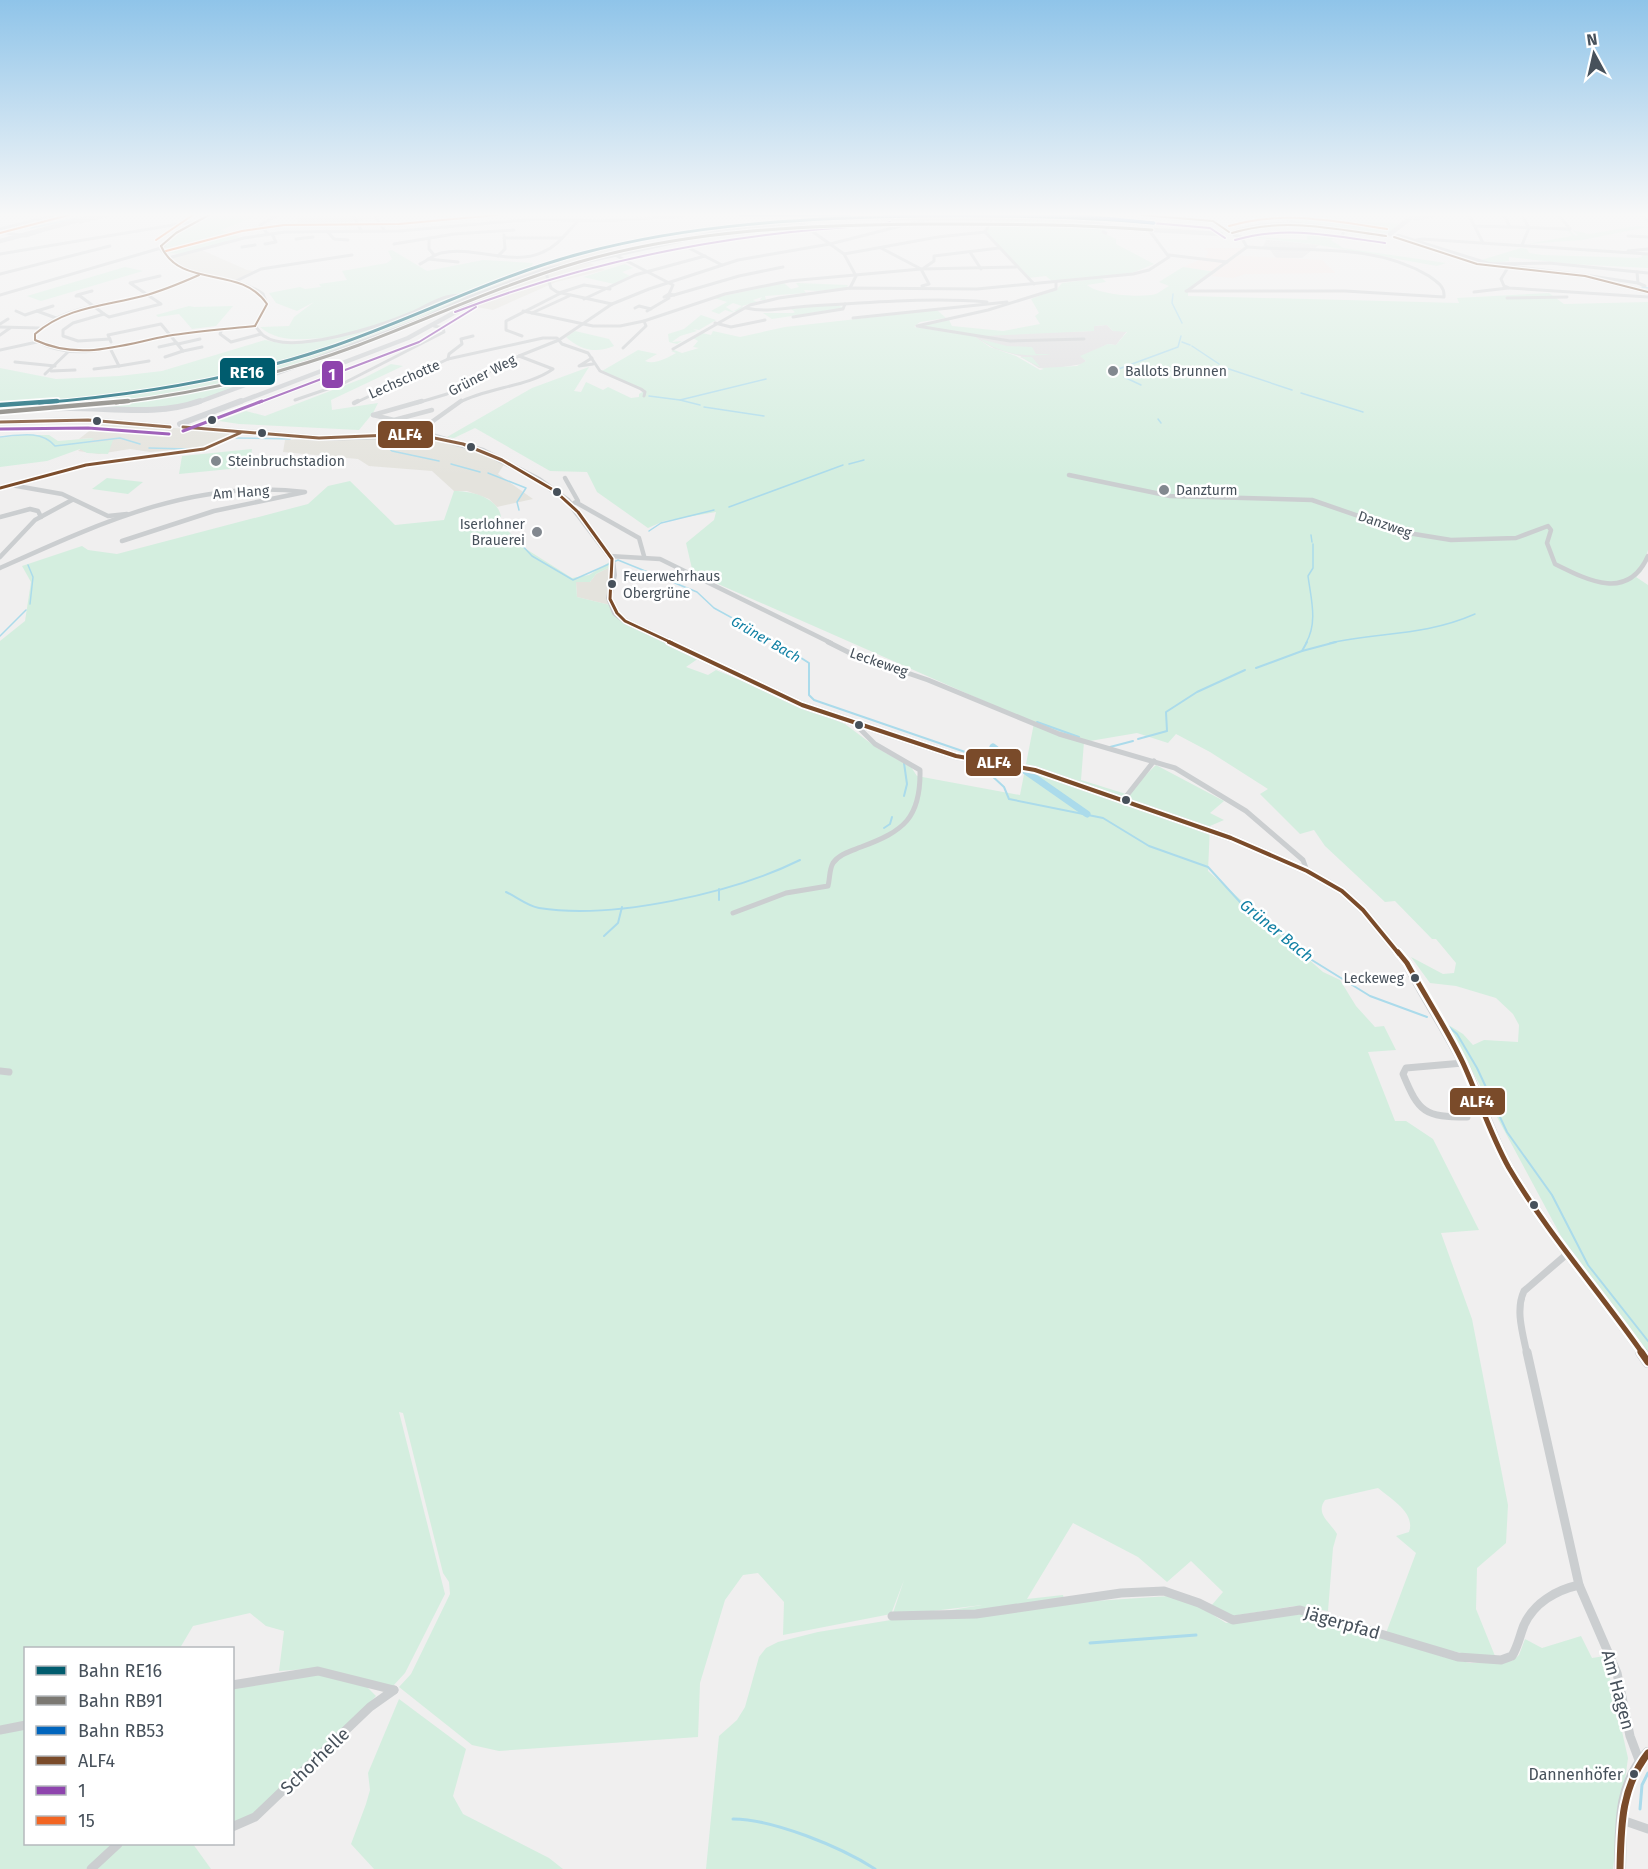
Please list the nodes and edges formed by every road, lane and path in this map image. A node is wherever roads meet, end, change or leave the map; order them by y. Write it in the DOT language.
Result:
graph roads {
  1 [pos="87,302"];
  2 [pos="115,302"];
  3 [pos="159,302"];
  4 [pos="267,302"];
  5 [pos="435,302"];
  6 [pos="461,302"];
  7 [pos="468,302"];
  8 [pos="541,302"];
  9 [pos="555,302"];
  10 [pos="602,302"];
  11 [pos="617,302"];
  12 [pos="661,302"];
  13 [pos="696,302"];
  14 [pos="766,302"];
  15 [pos="883,302"];
  16 [pos="985,302"];
  17 [pos="990,302"];
  18 [pos="1016,302"];
  19 [pos="612,304"];
  20 [pos="845,304"];
  21 [pos="1011,304"];
  22 [pos="452,305"];
  23 [pos="53,306"];
  24 [pos="96,307"];
  25 [pos="463,308"];
  26 [pos="635,308"];
  27 [pos="746,308"];
  28 [pos="651,309"];
  29 [pos="16,311"];
  30 [pos="37,311"];
  31 [pos="523,311"];
  32 [pos="647,311"];
  33 [pos="532,313"];
  34 [pos="104,314"];
  35 [pos="793,317"];
  36 [pos="57,318"];
  37 [pos="853,318"];
  38 [pos="8,319"];
  39 [pos="765,320"];
  40 [pos="644,321"];
  41 [pos="715,323"];
  42 [pos="582,324"];
  43 [pos="0,326"];
  44 [pos="255,326"];
  45 [pos="435,326"];
  46 [pos="10,327"];
  47 [pos="39,328"];
  48 [pos="222,329"];
  49 [pos="261,334"];
  50 [pos="0,335"];
  51 [pos="171,335"];
  52 [pos="473,336"];
  53 [pos="522,336"];
  54 [pos="110,339"];
  55 [pos="200,339"];
  56 [pos="1084,339"];
  57 [pos="559,340"];
  58 [pos="37,342"];
  59 [pos="177,343"];
  60 [pos="159,347"];
  61 [pos="202,347"];
  62 [pos="111,348"];
  63 [pos="622,348"];
  64 [pos="673,349"];
  65 [pos="0,350"];
  66 [pos="69,351"];
  67 [pos="183,351"];
  68 [pos="519,356"];
  69 [pos="165,357"];
  70 [pos="448,359"];
  71 [pos="149,361"];
  72 [pos="15,362"];
  73 [pos="55,366"];
  74 [pos="119,366"];
  75 [pos="94,369"];
  76 [pos="75,370"];
  77 [pos="51,371"];
  78 [pos="45,374"];
  79 [pos="644,396"];
  80 [pos="295,400"];
  81 [pos="354,403"];
  82 [pos="432,410"];
  83 [pos="0,411"];
  84 [pos="0,422"];
  85 [pos="182,426"];
  86 [pos="241,433"];
  87 [pos="421,435"];
  88 [pos="1070,475"];
  89 [pos="565,478"];
  90 [pos="8,485"];
  91 [pos="0,488"];
  92 [pos="72,500"];
  93 [pos="574,503"];
  94 [pos="142,511"];
  95 [pos="0,517"];
  96 [pos="40,517"];
  97 [pos="122,541"];
  98 [pos="644,556"];
  99 [pos="1648,556"];
  100 [pos="0,557"];
  101 [pos="611,559"];
  102 [pos="0,568"];
  103 [pos="853,722"];
  104 [pos="1154,761"];
  105 [pos="1124,799"];
  106 [pos="1306,871"];
  107 [pos="733,913"];
  108 [pos="1463,1063"];
  109 [pos="0,1071"];
  110 [pos="9,1072"];
  111 [pos="1467,1117"];
  112 [pos="1567,1254"];
  113 [pos="1648,1362"];
  114 [pos="1579,1585"];
  115 [pos="892,1616"];
  116 [pos="234,1685"];
  117 [pos="24,1725"];
  118 [pos="0,1730"];
  119 [pos="1644,1756"];
  120 [pos="1622,1820"];
  121 [pos="234,1826"];
  122 [pos="1648,1829"];
  123 [pos="117,1845"];
  124 [pos="91,1869"];
  125 [pos="1620,1869"];
  1 -- 24 [label="street"];
  2 -- 24 [label="street"];
  3 -- 34 [label="street"];
  4 -- 44 [label="street"];
  5 -- 49 [label="street"];
  6 -- 22 [label="main road"];
  7 -- 25 [label="main road"];
  8 -- 31 [label="street"];
  9 -- 33 [label="street"];
  10 -- 19 [label="street"];
  11 -- 19 [label="street, Grüner Weg"];
  12 -- 28 [label="street"];
  13 -- 40 [label="street"];
  14 -- 27 [label="street"];
  15 -- 20 [label="street"];
  16 -- 37 [label="street"];
  17 -- 21 [label="street"];
  18 -- 21 [label="street"];
  19 -- 42 [label="street, Grüner Weg"];
  20 -- 27 [label="street"];
  20 -- 35 [label="street"];
  21 -- 56 [label="street"];
  22 -- 25 [label="main road"];
  22 -- 83 [label="main road"];
  23 -- 30 [label="street"];
  24 -- 34 [label="street"];
  24 -- 36 [label="street"];
  25 -- 45 [label="main road"];
  26 -- 28 [label="street"];
  27 -- 41 [label="street"];
  28 -- 32 [label="street"];
  29 -- 30 [label="street"];
  30 -- 36 [label="street"];
  31 -- 33 [label="street"];
  31 -- 53 [label="street"];
  33 -- 42 [label="street"];
  34 -- 54 [label="street"];
  36 -- 47 [label="street"];
  38 -- 43 [label="street"];
  39 -- 41 [label="street"];
  40 -- 42 [label="street"];
  40 -- 63 [label="street"];
  41 -- 64 [label="street"];
  42 -- 57 [label="street, Grüner Weg"];
  43 -- 46 [label="street"];
  44 -- 48 [label="street"];
  44 -- 49 [label="street"];
  45 -- 80 [label="street"];
  45 -- 85 [label="main road"];
  46 -- 47 [label="street"];
  46 -- 50 [label="street"];
  47 -- 58 [label="street"];
  48 -- 49 [label="street"];
  48 -- 51 [label="street"];
  51 -- 54 [label="street"];
  51 -- 59 [label="street"];
  51 -- 62 [label="street"];
  52 -- 70 [label="street, Lechschotte"];
  54 -- 62 [label="street"];
  55 -- 59 [label="street"];
  57 -- 68 [label="street, Grüner Weg"];
  57 -- 70 [label="street"];
  57 -- 79 [label="street"];
  58 -- 65 [label="street"];
  58 -- 66 [label="street"];
  59 -- 60 [label="street"];
  59 -- 67 [label="street"];
  61 -- 67 [label="street"];
  62 -- 66 [label="street"];
  62 -- 74 [label="street"];
  66 -- 73 [label="street"];
  67 -- 69 [label="street"];
  68 -- 82 [label="street, Grüner Weg"];
  68 -- 87 [label="street"];
  70 -- 81 [label="street, Lechschotte"];
  71 -- 74 [label="street"];
  72 -- 73 [label="street"];
  73 -- 77 [label="street"];
  74 -- 75 [label="street"];
  76 -- 77 [label="street"];
  77 -- 78 [label="street"];
  84 -- 85 [label="main road"];
  85 -- 86 [label="main road"];
  86 -- 87 [label="main road"];
  86 -- 90 [label="street"];
  87 -- 93 [label="main road"];
  88 -- 99 [label="street, Danzweg"];
  89 -- 93 [label="street"];
  90 -- 91 [label="street"];
  90 -- 92 [label="street"];
  92 -- 94 [label="street"];
  92 -- 96 [label="street"];
  93 -- 98 [label="street"];
  93 -- 101 [label="main road"];
  94 -- 97 [label="street, Am Hang"];
  94 -- 102 [label="street, Am Hang"];
  95 -- 96 [label="street"];
  96 -- 100 [label="street"];
  98 -- 101 [label="street, Leckeweg"];
  98 -- 104 [label="street, Leckeweg"];
  101 -- 103 [label="main road"];
  103 -- 105 [label="main road"];
  103 -- 107 [label="street"];
  104 -- 105 [label="street"];
  104 -- 106 [label="street, Leckeweg"];
  105 -- 106 [label="main road"];
  106 -- 108 [label="main road"];
  108 -- 111 [label="street"];
  108 -- 112 [label="main road"];
  109 -- 110 [label="street"];
  112 -- 113 [label="main road"];
  112 -- 114 [label="street, Am Hagen"];
  114 -- 115 [label="street, Jägerpfad"];
  114 -- 119 [label="street, Am Hagen"];
  116 -- 121 [label="street, Schorhelle"];
  117 -- 118 [label="street"];
  119 -- 120 [label="main road"];
  120 -- 122 [label="street"];
  120 -- 125 [label="main road"];
  123 -- 124 [label="street"];
}
